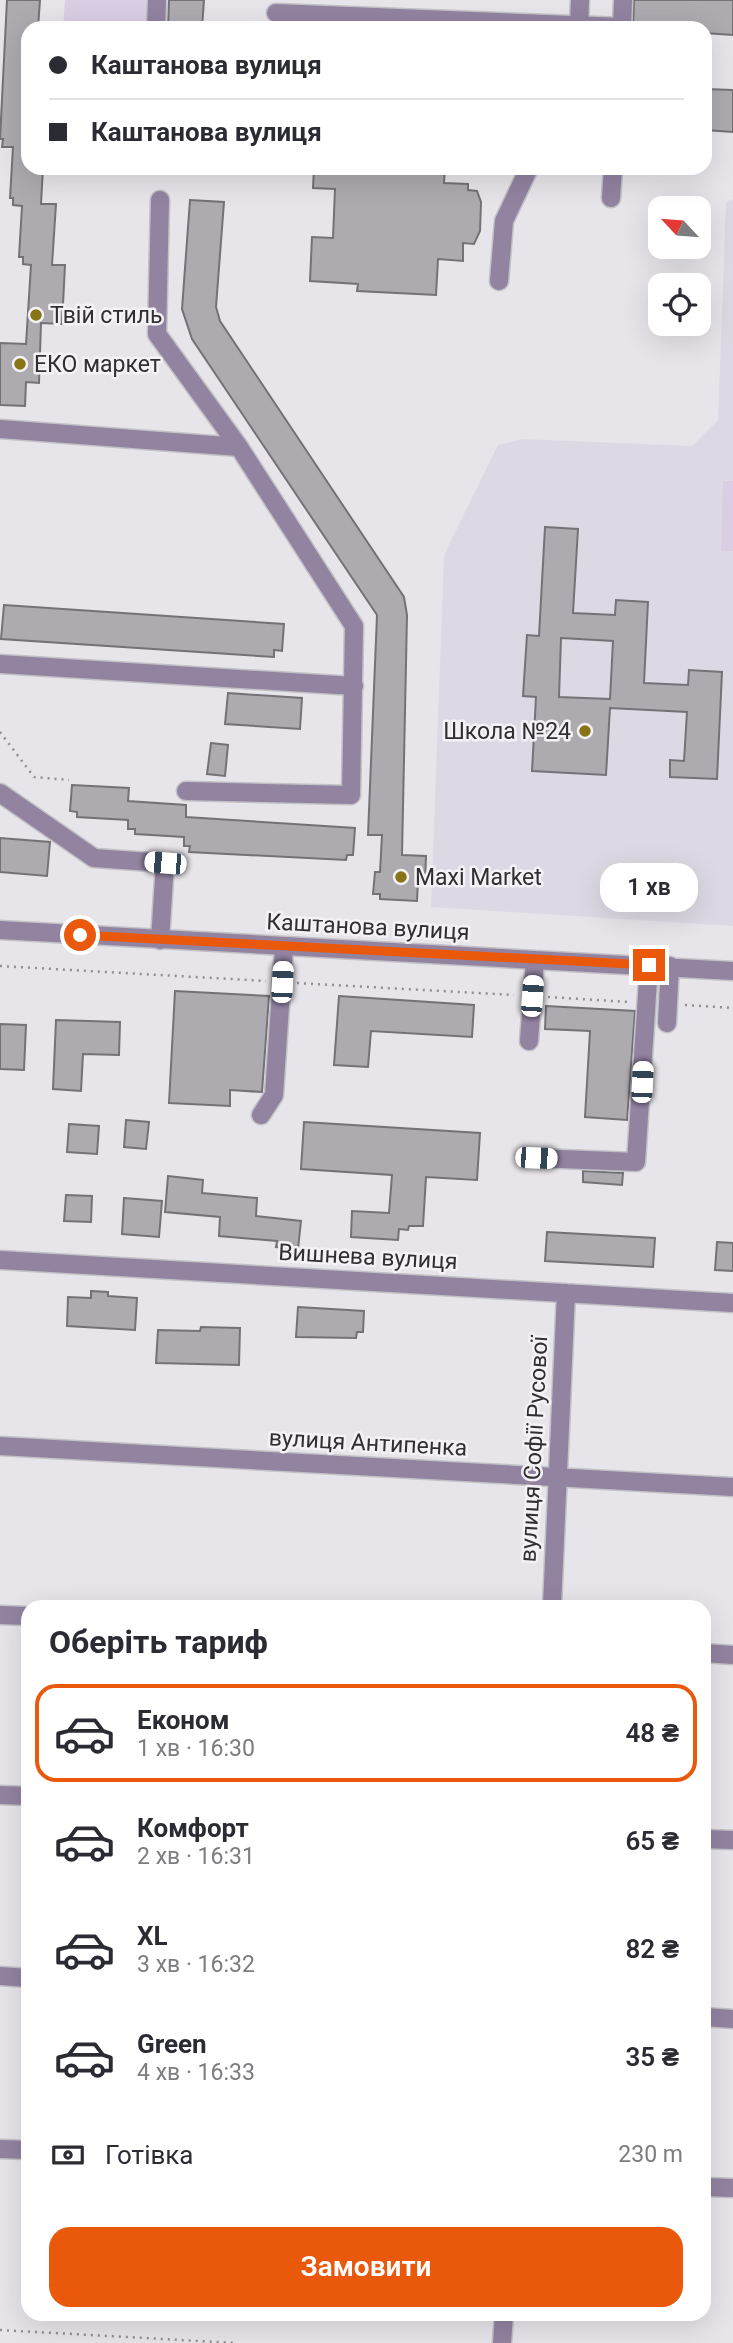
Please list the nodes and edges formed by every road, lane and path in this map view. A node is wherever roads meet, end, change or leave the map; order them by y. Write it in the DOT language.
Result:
graph roads {
  1 [pos="157,0"];
  2 [pos="580,0"];
  3 [pos="623,0"];
  4 [pos="360,8"];
  5 [pos="276,13"];
  6 [pos="156,21"];
  7 [pos="510,21"];
  8 [pos="579,21"];
  9 [pos="622,21"];
  10 [pos="526,175"];
  11 [pos="613,175"];
  12 [pos="611,198"];
  13 [pos="160,200"];
  14 [pos="499,281"];
  15 [pos="0,429"];
  16 [pos="239,447"];
  17 [pos="0,664"];
  18 [pos="354,686"];
  19 [pos="0,732"];
  20 [pos="69,780"];
  21 [pos="186,791"];
  22 [pos="0,793"];
  23 [pos="0,930"];
  24 [pos="160,940"];
  25 [pos="284,947"];
  26 [pos="535,960"];
  27 [pos="649,965"];
  28 [pos="0,966"];
  29 [pos="670,966"];
  30 [pos="733,971"];
  31 [pos="282,982"];
  32 [pos="532,996"];
  33 [pos="647,1003"];
  34 [pos="668,1004"];
  35 [pos="733,1008"];
  36 [pos="667,1023"];
  37 [pos="529,1041"];
  38 [pos="261,1115"];
  39 [pos="536,1158"];
  40 [pos="0,1260"];
  41 [pos="566,1293"];
  42 [pos="733,1303"];
  43 [pos="0,1446"];
  44 [pos="558,1478"];
  45 [pos="733,1487"];
  46 [pos="552,1600"];
  47 [pos="0,1615"];
  48 [pos="21,1616"];
  49 [pos="711,1653"];
  50 [pos="733,1655"];
  51 [pos="0,1795"];
  52 [pos="21,1796"];
  53 [pos="711,1839"];
  54 [pos="733,1840"];
  55 [pos="0,1976"];
  56 [pos="21,1978"];
  57 [pos="711,2017"];
  58 [pos="733,2019"];
  59 [pos="0,2149"];
  60 [pos="21,2150"];
  61 [pos="711,2187"];
  62 [pos="733,2188"];
  63 [pos="504,2321"];
  64 [pos="0,2330"];
  65 [pos="235,2343"];
  66 [pos="502,2343"];
  1 -- 6 [label="street"];
  2 -- 8 [label="street"];
  3 -- 9 [label="street"];
  4 -- 5 [label="street"];
  4 -- 7 [label="street"];
  10 -- 14 [label="street"];
  11 -- 12 [label="street"];
  13 -- 16 [label="street"];
  15 -- 16 [label="street"];
  16 -- 18 [label="street"];
  17 -- 18 [label="street"];
  18 -- 21 [label="street"];
  19 -- 20 [label="path"];
  22 -- 24 [label="street"];
  23 -- 24 [label="street, Каштанова вулиця"];
  24 -- 25 [label="street, Каштанова вулиця"];
  25 -- 26 [label="street, Каштанова вулиця"];
  25 -- 31 [label="street"];
  26 -- 27 [label="street, Каштанова вулиця"];
  26 -- 32 [label="street"];
  27 -- 29 [label="street, Каштанова вулиця"];
  27 -- 33 [label="street"];
  28 -- 31 [label="path"];
  29 -- 30 [label="street, Каштанова вулиця"];
  29 -- 34 [label="street"];
  31 -- 32 [label="path"];
  31 -- 38 [label="street"];
  32 -- 33 [label="path"];
  32 -- 37 [label="street"];
  33 -- 39 [label="street"];
  34 -- 35 [label="path"];
  34 -- 36 [label="street"];
  40 -- 41 [label="street, Вишнева вулиця"];
  41 -- 42 [label="street, Вишнева вулиця"];
  41 -- 44 [label="street, вулиця Софії Русової"];
  43 -- 44 [label="street, вулиця Антипенка"];
  44 -- 45 [label="street, вулиця Антипенка"];
  44 -- 46 [label="street, вулиця Софії Русової"];
  47 -- 48 [label="street"];
  49 -- 50 [label="street"];
  51 -- 52 [label="street"];
  53 -- 54 [label="street"];
  55 -- 56 [label="street"];
  57 -- 58 [label="street"];
  59 -- 60 [label="street"];
  61 -- 62 [label="street"];
  63 -- 66 [label="street"];
  64 -- 65 [label="path"];
}
